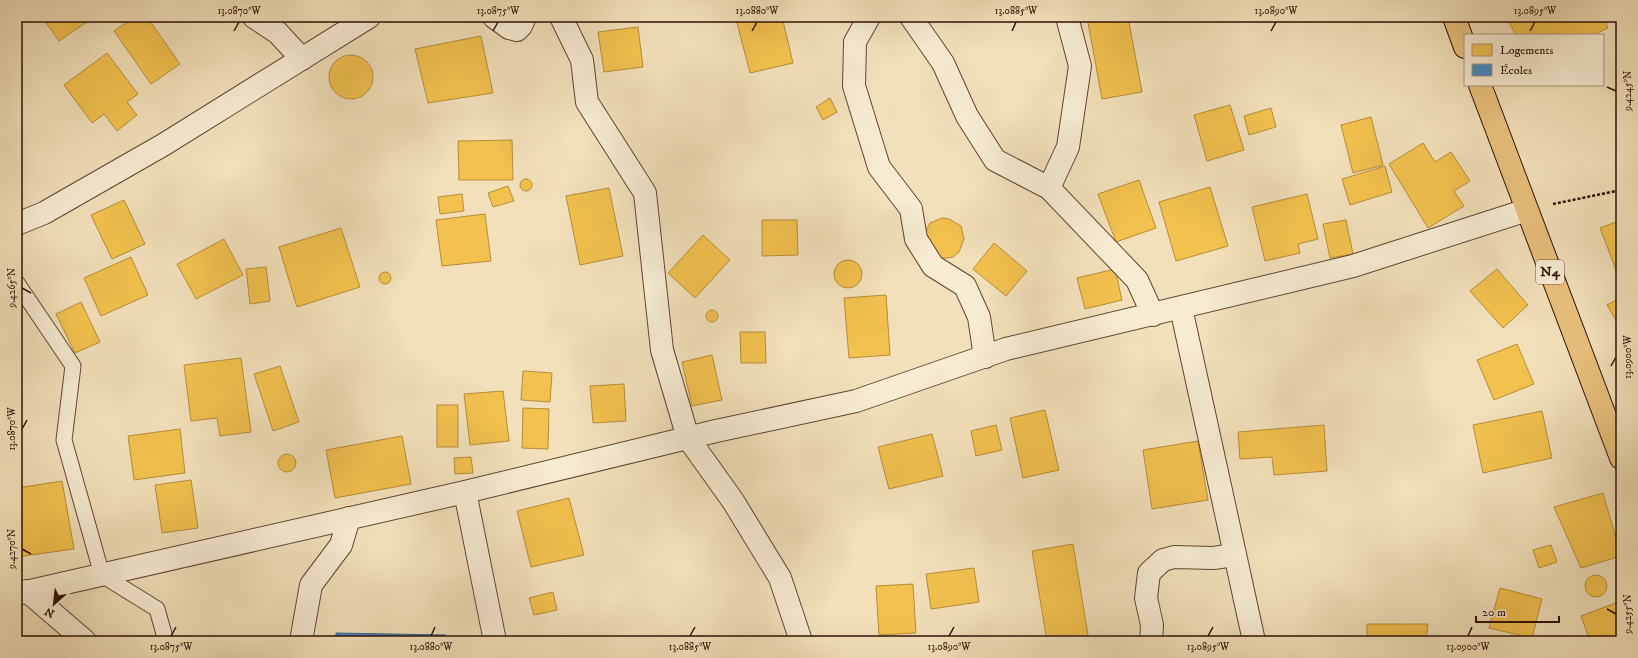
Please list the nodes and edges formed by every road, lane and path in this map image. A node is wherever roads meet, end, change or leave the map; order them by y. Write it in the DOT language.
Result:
graph roads {
  1 [pos="254,17"];
  2 [pos="369,17"];
  3 [pos="494,17"];
  4 [pos="525,17"];
  5 [pos="562,17"];
  6 [pos="869,17"];
  7 [pos="910,17"];
  8 [pos="1067,17"];
  9 [pos="1454,17"];
  10 [pos="1464,44"];
  11 [pos="302,59"];
  12 [pos="1480,86"];
  13 [pos="1049,188"];
  14 [pos="1621,190"];
  15 [pos="1527,210"];
  16 [pos="17,224"];
  17 [pos="19,288"];
  18 [pos="1181,308"];
  19 [pos="1153,315"];
  20 [pos="985,356"];
  21 [pos="688,438"];
  22 [pos="1621,458"];
  23 [pos="465,492"];
  24 [pos="349,518"];
  25 [pos="1235,555"];
  26 [pos="102,575"];
  27 [pos="22,592"];
  28 [pos="86,641"];
  29 [pos="166,641"];
  30 [pos="301,641"];
  31 [pos="495,641"];
  32 [pos="801,641"];
  33 [pos="1151,641"];
  34 [pos="1254,641"];
  1 -- 11 [label="street"];
  2 -- 11 [label="street"];
  3 -- 4 [label="street"];
  5 -- 21 [label="street"];
  6 -- 20 [label="street"];
  7 -- 13 [label="street"];
  8 -- 13 [label="street"];
  9 -- 10 [label="highway"];
  11 -- 16 [label="street"];
  12 -- 15 [label="highway, N4"];
  13 -- 19 [label="street"];
  14 -- 15 [label="path"];
  15 -- 18 [label="street"];
  15 -- 22 [label="highway, N4"];
  17 -- 26 [label="lane"];
  18 -- 19 [label="street"];
  18 -- 25 [label="street"];
  19 -- 20 [label="street"];
  20 -- 21 [label="street"];
  21 -- 23 [label="street"];
  21 -- 32 [label="street"];
  23 -- 24 [label="street"];
  23 -- 31 [label="street"];
  24 -- 26 [label="street"];
  24 -- 30 [label="street"];
  25 -- 33 [label="street"];
  25 -- 34 [label="street"];
  26 -- 27 [label="street"];
  26 -- 29 [label="lane"];
  27 -- 28 [label="street"];
}
